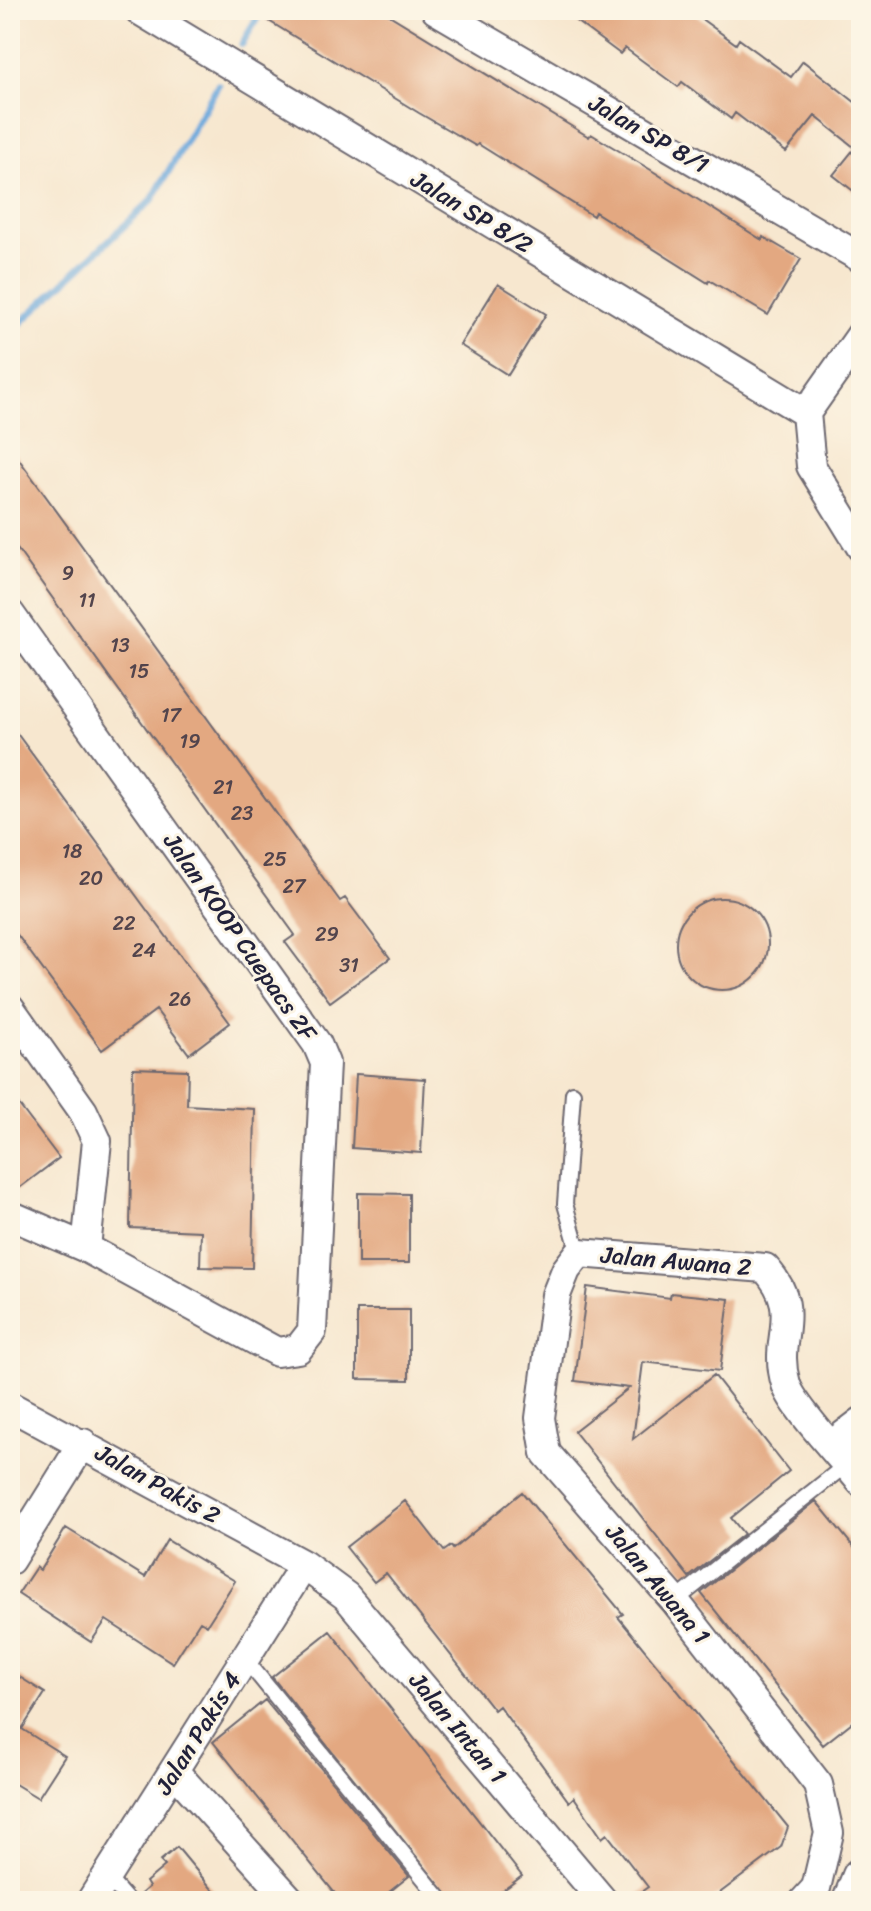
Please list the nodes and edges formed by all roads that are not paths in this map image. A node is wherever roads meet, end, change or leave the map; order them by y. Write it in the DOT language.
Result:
graph roads {
  1 [pos="139,10"];
  2 [pos="436,10"];
  3 [pos="861,258"];
  4 [pos="861,335"];
  5 [pos="806,413"];
  6 [pos="861,547"];
  7 [pos="10,614"];
  8 [pos="10,1008"];
  9 [pos="573,1093"];
  10 [pos="10,1215"];
  11 [pos="86,1248"];
  12 [pos="579,1253"];
  13 [pos="10,1406"];
  14 [pos="861,1422"];
  15 [pos="83,1443"];
  16 [pos="846,1463"];
  17 [pos="10,1560"];
  18 [pos="304,1565"];
  19 [pos="675,1601"];
  20 [pos="245,1659"];
  21 [pos="174,1771"];
  22 [pos="861,1876"];
  23 [pos="107,1877"];
  24 [pos="91,1901"];
  25 [pos="128,1901"];
  26 [pos="291,1901"];
  27 [pos="442,1901"];
  28 [pos="603,1901"];
  29 [pos="804,1901"];
  30 [pos="851,1901"];
  1 -- 5 [label="street, Jalan SP 8/2"];
  2 -- 3 [label="street, Jalan SP 8/1"];
  4 -- 5 [label="street"];
  5 -- 6 [label="street"];
  7 -- 11 [label="street, Jalan KOOP Cuepacs 2F"];
  8 -- 11 [label="street"];
  9 -- 12 [label="lane"];
  10 -- 11 [label="street"];
  12 -- 16 [label="street, Jalan Awana 2"];
  12 -- 19 [label="street, Jalan Awana 1"];
  13 -- 15 [label="street, Jalan Pakis 2"];
  14 -- 16 [label="street"];
  15 -- 17 [label="street"];
  15 -- 18 [label="street, Jalan Pakis 2"];
  16 -- 19 [label="lane"];
  18 -- 20 [label="street, Jalan Pakis 4"];
  18 -- 28 [label="street, Jalan Intan 1"];
  19 -- 29 [label="street, Jalan Awana 1"];
  20 -- 21 [label="street, Jalan Pakis 4"];
  20 -- 27 [label="lane"];
  21 -- 23 [label="street, Jalan Pakis 4"];
  21 -- 26 [label="street"];
  22 -- 30 [label="street"];
  23 -- 24 [label="street, Jalan Pakis 4"];
  23 -- 25 [label="lane"];
}
